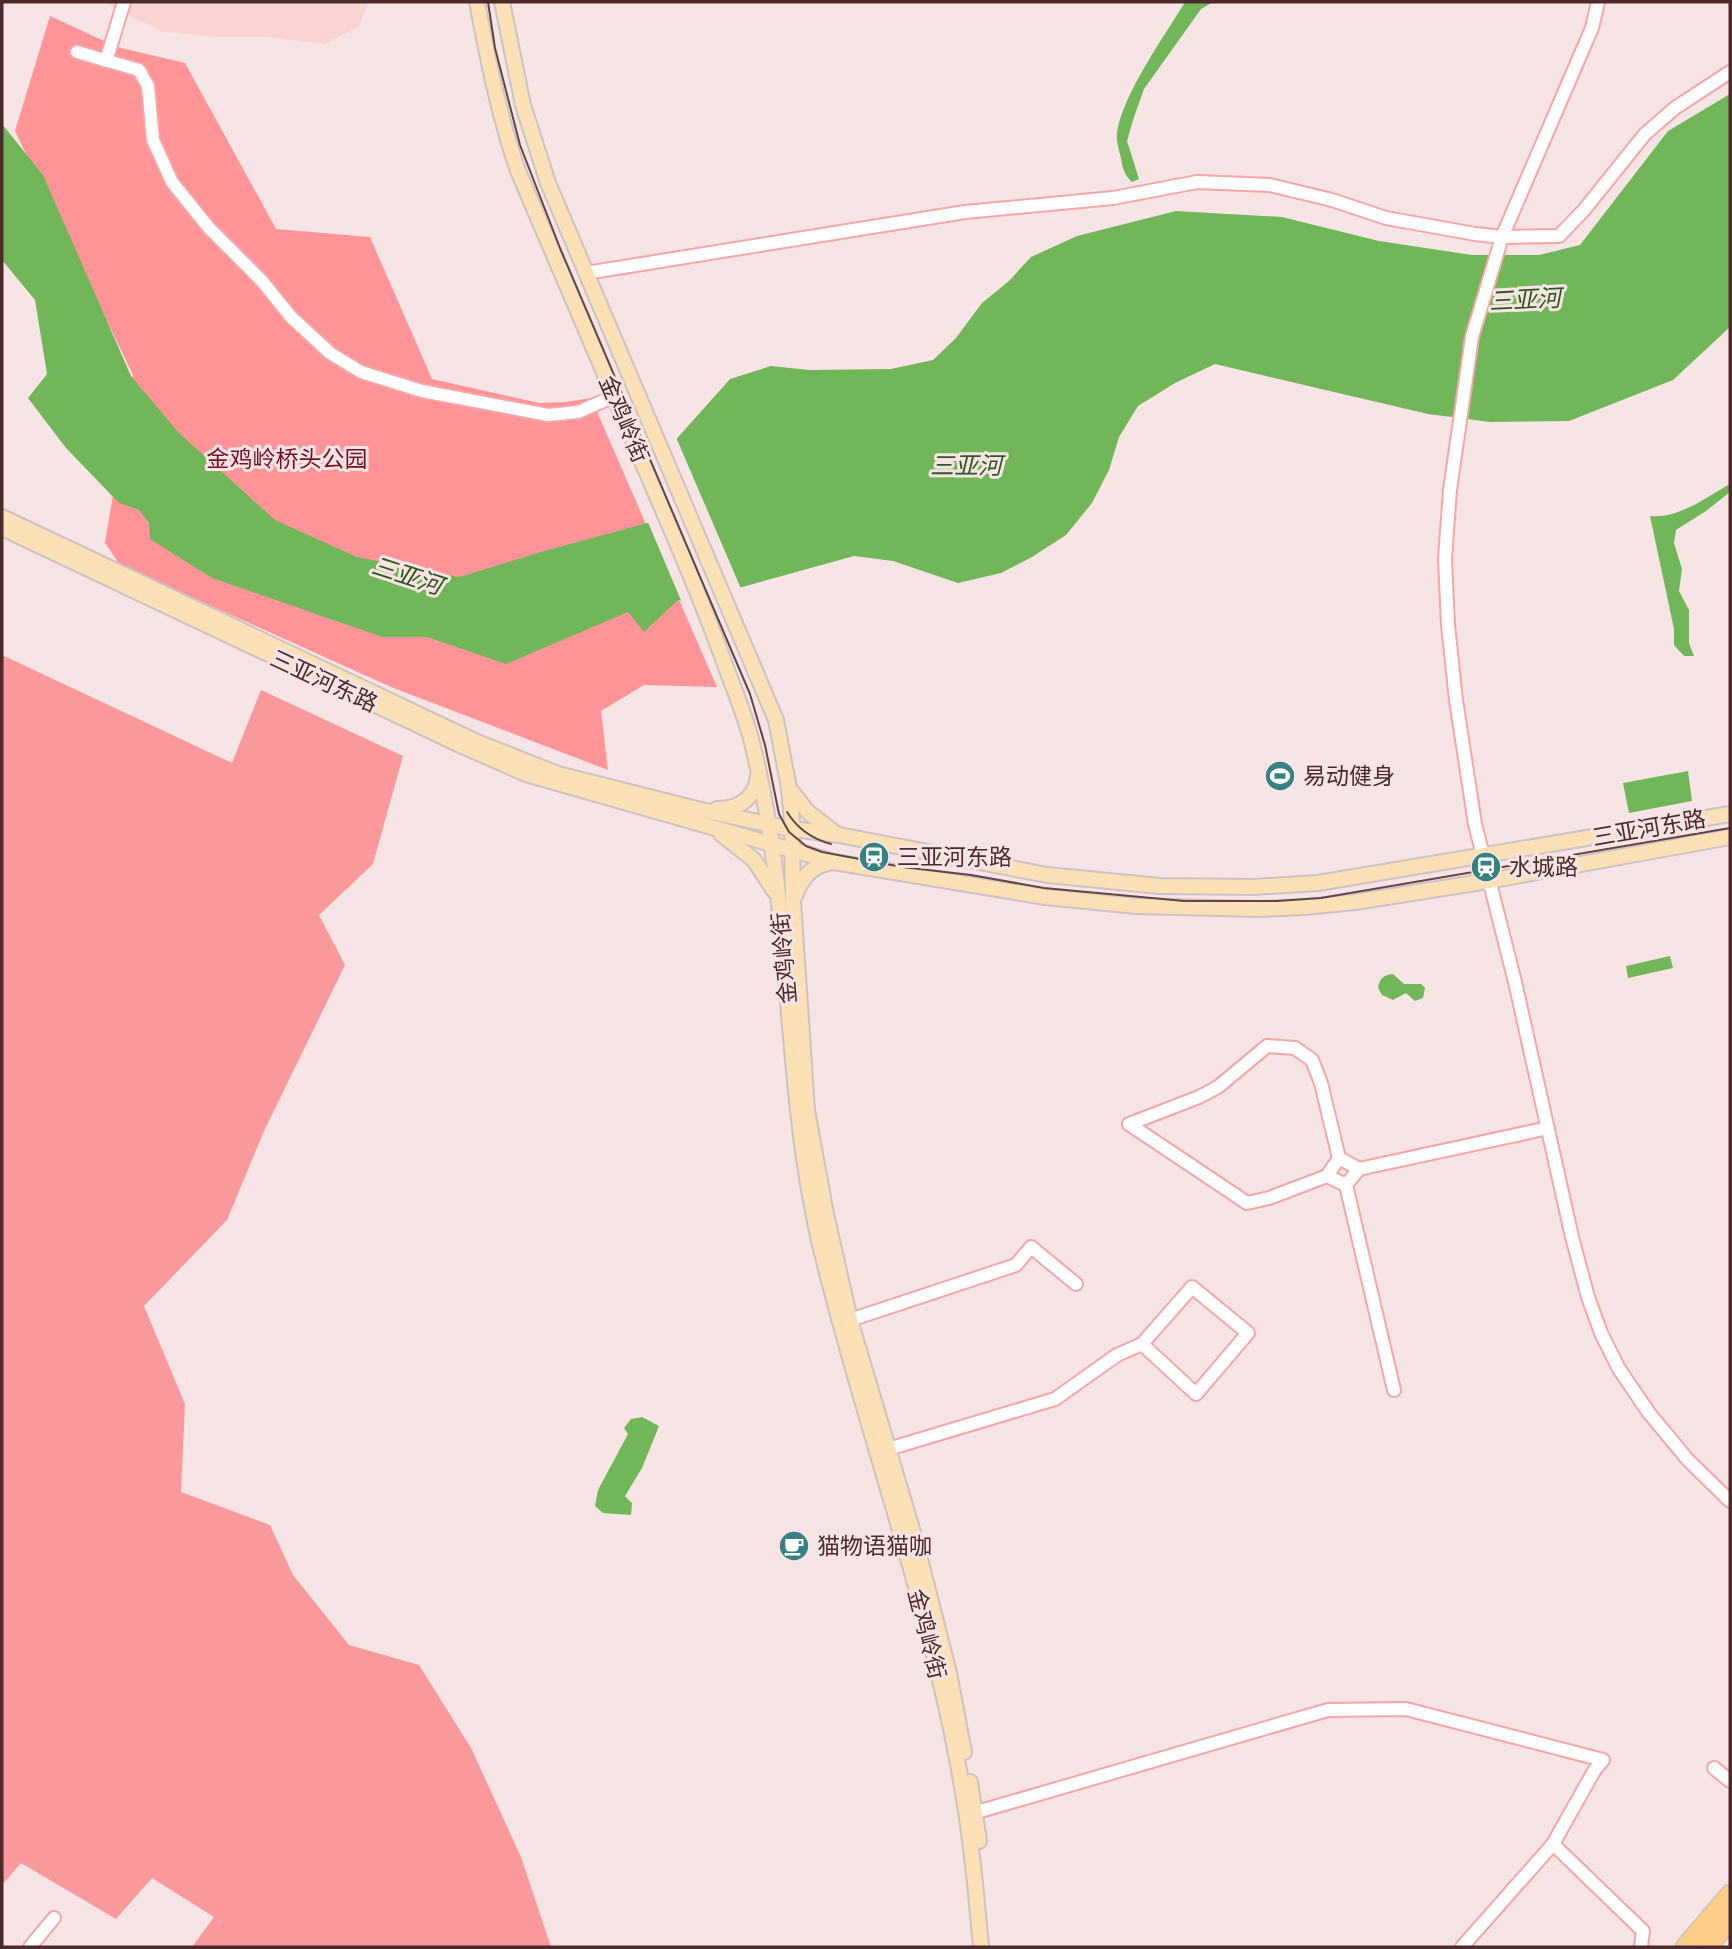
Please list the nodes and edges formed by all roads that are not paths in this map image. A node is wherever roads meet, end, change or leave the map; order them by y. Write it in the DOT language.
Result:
graph roads {
  1 [pos="124,2"];
  2 [pos="477,2"];
  3 [pos="502,2"];
  4 [pos="1598,2"];
  5 [pos="77,52"];
  6 [pos="106,61"];
  7 [pos="1730,72"];
  8 [pos="1501,242"];
  9 [pos="586,273"];
  10 [pos="615,396"];
  11 [pos="2,517"];
  12 [pos="2,528"];
  13 [pos="758,767"];
  14 [pos="789,788"];
  15 [pos="1730,814"];
  16 [pos="699,816"];
  17 [pos="769,824"];
  18 [pos="793,829"];
  19 [pos="839,835"];
  20 [pos="1730,837"];
  21 [pos="772,845"];
  22 [pos="793,851"];
  23 [pos="1482,856"];
  24 [pos="834,862"];
  25 [pos="1488,881"];
  26 [pos="786,900"];
  27 [pos="1548,1128"];
  28 [pos="1339,1157"];
  29 [pos="1359,1169"];
  30 [pos="1327,1176"];
  31 [pos="1346,1185"];
  32 [pos="1076,1284"];
  33 [pos="850,1320"];
  34 [pos="1142,1344"];
  35 [pos="1394,1390"];
  36 [pos="888,1449"];
  37 [pos="1730,1500"];
  38 [pos="1714,1768"];
  39 [pos="1730,1781"];
  40 [pos="977,1812"];
  41 [pos="1553,1844"];
  42 [pos="1730,1894"];
  43 [pos="54,1918"];
  44 [pos="1730,1920"];
  45 [pos="30,1947"];
  46 [pos="981,1947"];
  47 [pos="989,1947"];
  48 [pos="1462,1947"];
  49 [pos="1642,1947"];
  50 [pos="1685,1947"];
  51 [pos="1707,1947"];
  1 -- 6 [label="street"];
  2 -- 10 [label="main road, 金鸡岭街"];
  3 -- 9 [label="main road, 金鸡岭街"];
  4 -- 8 [label="street"];
  5 -- 6 [label="street"];
  6 -- 10 [label="street"];
  7 -- 8 [label="street"];
  8 -- 9 [label="street"];
  8 -- 23 [label="street"];
  9 -- 14 [label="main road, 金鸡岭街"];
  10 -- 13 [label="main road, 金鸡岭街"];
  11 -- 16 [label="main road, 三亚河东路"];
  12 -- 16 [label="main road, 三亚河东路"];
  13 -- 16 [label="main road"];
  13 -- 17 [label="main road, 金鸡岭街"];
  14 -- 18 [label="main road, 金鸡岭街"];
  14 -- 19 [label="main road"];
  15 -- 23 [label="main road, 三亚河东路"];
  16 -- 17 [label="main road, 三亚河东路"];
  16 -- 21 [label="main road, 三亚河东路"];
  16 -- 26 [label="main road"];
  17 -- 18 [label="main road, 三亚河东路"];
  17 -- 21 [label="main road, 金鸡岭街"];
  18 -- 19 [label="main road, 三亚河东路"];
  18 -- 22 [label="main road, 金鸡岭街"];
  19 -- 23 [label="main road, 三亚河东路"];
  20 -- 25 [label="main road, 三亚河东路"];
  21 -- 22 [label="main road, 三亚河东路"];
  21 -- 26 [label="main road, 金鸡岭街"];
  22 -- 24 [label="main road, 三亚河东路"];
  22 -- 26 [label="main road, 金鸡岭街"];
  23 -- 25 [label="street"];
  24 -- 25 [label="main road, 三亚河东路"];
  24 -- 26 [label="main road"];
  25 -- 27 [label="street"];
  26 -- 33 [label="main road, 金鸡岭街"];
  26 -- 46 [label="main road, 金鸡岭街"];
  27 -- 29 [label="street"];
  27 -- 37 [label="street"];
  28 -- 29 [label="street"];
  28 -- 30 [label="street"];
  28 -- 30 [label="street"];
  29 -- 31 [label="street"];
  30 -- 31 [label="street"];
  31 -- 35 [label="street"];
  32 -- 33 [label="street"];
  33 -- 36 [label="main road, 金鸡岭街"];
  34 -- 34 [label="street"];
  34 -- 36 [label="street"];
  36 -- 40 [label="main road, 金鸡岭街"];
  38 -- 39 [label="street"];
  40 -- 41 [label="street"];
  40 -- 47 [label="main road, 金鸡岭街"];
  41 -- 48 [label="street"];
  41 -- 49 [label="street"];
  42 -- 50 [label="highway"];
  43 -- 45 [label="street"];
  44 -- 51 [label="highway"];
}
